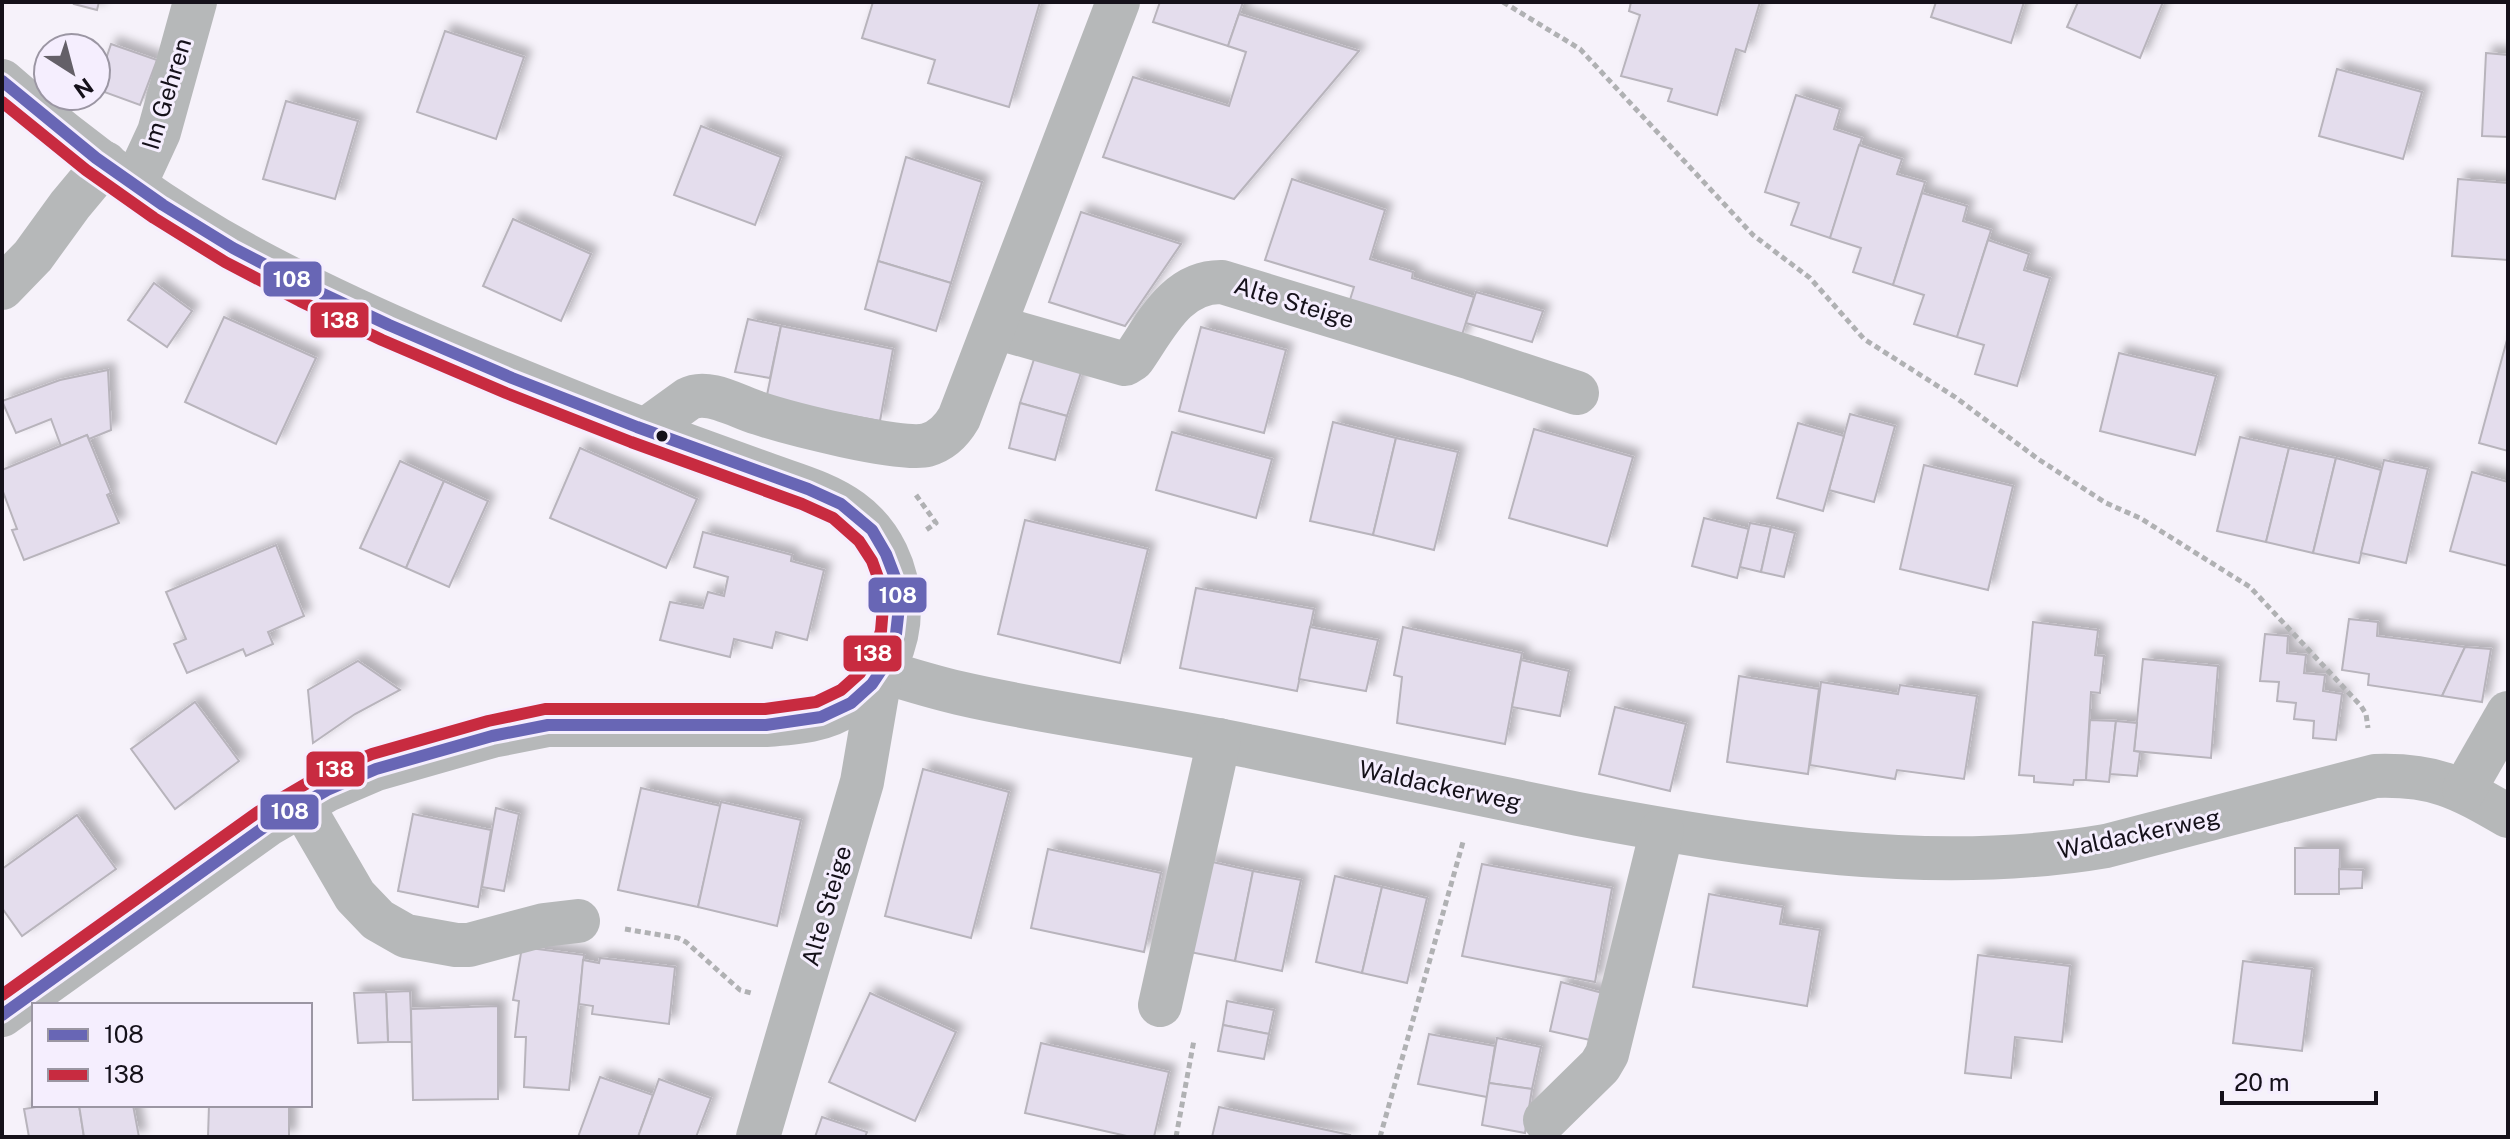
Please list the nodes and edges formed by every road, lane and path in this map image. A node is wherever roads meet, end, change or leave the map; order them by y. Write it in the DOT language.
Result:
graph roads {
  1 [pos="195,2"];
  2 [pos="1118,2"];
  3 [pos="1503,2"];
  4 [pos="2,81"];
  5 [pos="120,174"];
  6 [pos="2,288"];
  7 [pos="995,327"];
  8 [pos="1577,393"];
  9 [pos="645,430"];
  10 [pos="881,671"];
  11 [pos="2508,713"];
  12 [pos="1219,740"];
  13 [pos="2375,776"];
  14 [pos="2464,790"];
  15 [pos="302,805"];
  16 [pos="2508,816"];
  17 [pos="1662,830"];
  18 [pos="1463,841"];
  19 [pos="578,921"];
  20 [pos="740,990"];
  21 [pos="1160,1005"];
  22 [pos="2,1015"];
  23 [pos="1196,1029"];
  24 [pos="1545,1120"];
  25 [pos="758,1137"];
  26 [pos="1176,1137"];
  27 [pos="1380,1137"];
  1 -- 5 [label="street, Im Gehren"];
  2 -- 7 [label="street"];
  3 -- 13 [label="path"];
  4 -- 5 [label="street"];
  5 -- 6 [label="street, Im Gehren"];
  5 -- 9 [label="street"];
  7 -- 8 [label="street, Alte Steige"];
  7 -- 9 [label="street"];
  9 -- 10 [label="street"];
  10 -- 12 [label="street, Waldackerweg"];
  10 -- 15 [label="street"];
  10 -- 25 [label="street, Alte Steige"];
  11 -- 14 [label="street"];
  12 -- 17 [label="street, Waldackerweg"];
  12 -- 21 [label="street"];
  13 -- 14 [label="street, Waldackerweg"];
  13 -- 17 [label="street, Waldackerweg"];
  14 -- 16 [label="street, Waldackerweg"];
  15 -- 19 [label="street"];
  15 -- 22 [label="street"];
  17 -- 24 [label="street"];
  18 -- 27 [label="path"];
  19 -- 20 [label="path"];
  23 -- 26 [label="path"];
}
